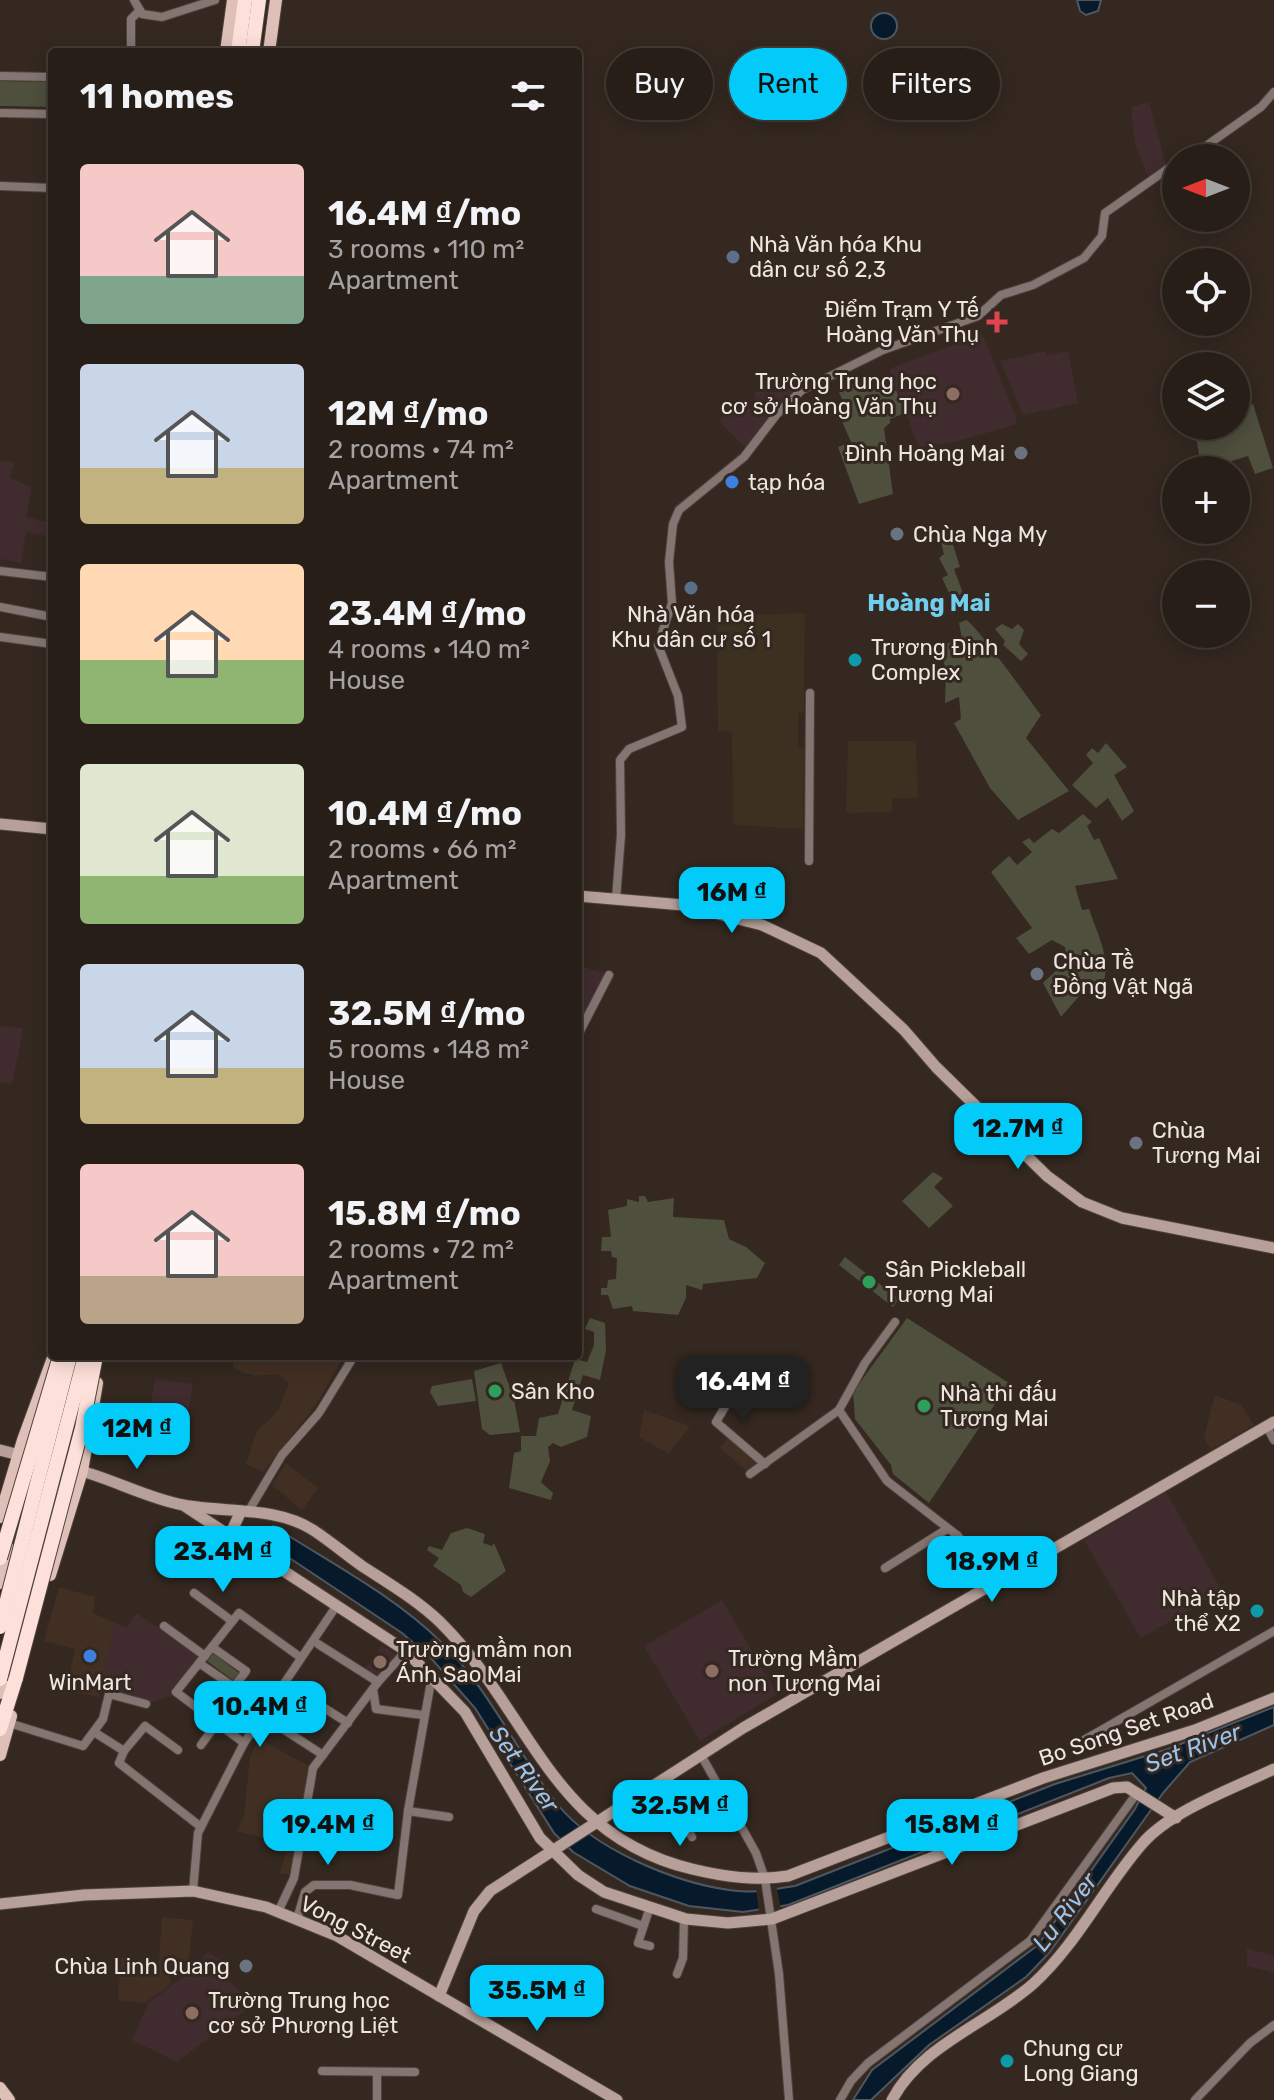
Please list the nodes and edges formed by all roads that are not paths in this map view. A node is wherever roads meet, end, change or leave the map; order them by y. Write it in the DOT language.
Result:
graph roads {
  1 [pos="134,0"];
  2 [pos="215,0"];
  3 [pos="233,0"];
  4 [pos="245,0"];
  5 [pos="259,0"];
  6 [pos="276,0"];
  7 [pos="140,10"];
  8 [pos="131,48"];
  9 [pos="227,48"];
  10 [pos="239,48"];
  11 [pos="253,48"];
  12 [pos="270,48"];
  13 [pos="0,76"];
  14 [pos="48,77"];
  15 [pos="1274,92"];
  16 [pos="0,113"];
  17 [pos="48,114"];
  18 [pos="1209,144"];
  19 [pos="1162,173"];
  20 [pos="0,186"];
  21 [pos="48,188"];
  22 [pos="0,571"];
  23 [pos="48,577"];
  24 [pos="0,607"];
  25 [pos="48,616"];
  26 [pos="0,637"];
  27 [pos="48,643"];
  28 [pos="810,693"];
  29 [pos="0,824"];
  30 [pos="48,829"];
  31 [pos="809,861"];
  32 [pos="582,896"];
  33 [pos="616,899"];
  34 [pos="609,975"];
  35 [pos="582,1027"];
  36 [pos="1274,1248"];
  37 [pos="895,1322"];
  38 [pos="55,1360"];
  39 [pos="56,1360"];
  40 [pos="56,1360"];
  41 [pos="69,1360"];
  42 [pos="84,1360"];
  43 [pos="96,1360"];
  44 [pos="97,1360"];
  45 [pos="97,1360"];
  46 [pos="352,1360"];
  47 [pos="742,1378"];
  48 [pos="839,1410"];
  49 [pos="1270,1424"];
  50 [pos="1274,1440"];
  51 [pos="0,1450"];
  52 [pos="19,1455"];
  53 [pos="35,1459"];
  54 [pos="765,1464"];
  55 [pos="62,1466"];
  56 [pos="82,1471"];
  57 [pos="750,1474"];
  58 [pos="182,1505"];
  59 [pos="244,1512"];
  60 [pos="0,1517"];
  61 [pos="947,1529"];
  62 [pos="229,1537"];
  63 [pos="4,1553"];
  64 [pos="39,1555"];
  65 [pos="885,1568"];
  66 [pos="0,1583"];
  67 [pos="990,1585"];
  68 [pos="194,1593"];
  69 [pos="28,1596"];
  70 [pos="337,1605"];
  71 [pos="39,1614"];
  72 [pos="232,1621"];
  73 [pos="164,1626"];
  74 [pos="0,1627"];
  75 [pos="1274,1631"];
  76 [pos="318,1644"];
  77 [pos="212,1647"];
  78 [pos="406,1651"];
  79 [pos="300,1657"];
  80 [pos="202,1659"];
  81 [pos="432,1676"];
  82 [pos="0,1679"];
  83 [pos="288,1685"];
  84 [pos="375,1686"];
  85 [pos="0,1693"];
  86 [pos="1274,1698"];
  87 [pos="146,1704"];
  88 [pos="423,1715"];
  89 [pos="266,1718"];
  90 [pos="217,1723"];
  91 [pos="348,1723"];
  92 [pos="4,1726"];
  93 [pos="94,1732"];
  94 [pos="1084,1740"];
  95 [pos="244,1743"];
  96 [pos="201,1745"];
  97 [pos="178,1750"];
  98 [pos="124,1751"];
  99 [pos="0,1755"];
  100 [pos="323,1755"];
  101 [pos="701,1755"];
  102 [pos="1274,1769"];
  103 [pos="658,1782"];
  104 [pos="1137,1793"];
  105 [pos="408,1811"];
  106 [pos="449,1817"];
  107 [pos="1176,1818"];
  108 [pos="592,1823"];
  109 [pos="201,1827"];
  110 [pos="692,1837"];
  111 [pos="556,1848"];
  112 [pos="766,1882"];
  113 [pos="193,1891"];
  114 [pos="0,1904"];
  115 [pos="596,1909"];
  116 [pos="649,1910"];
  117 [pos="278,1912"];
  118 [pos="771,1916"];
  119 [pos="297,1919"];
  120 [pos="684,1919"];
  121 [pos="643,1926"];
  122 [pos="650,1946"];
  123 [pos="677,1974"];
  124 [pos="439,1996"];
  125 [pos="1274,2025"];
  126 [pos="322,2071"];
  127 [pos="377,2072"];
  128 [pos="415,2072"];
  129 [pos="0,2088"];
  130 [pos="9,2100"];
  131 [pos="377,2100"];
  132 [pos="617,2100"];
  133 [pos="789,2100"];
  134 [pos="840,2100"];
  135 [pos="892,2100"];
  136 [pos="1195,2100"];
  1 -- 7 [label="street"];
  2 -- 7 [label="street"];
  3 -- 9 [label="main road"];
  4 -- 10 [label="highway"];
  5 -- 11 [label="highway"];
  6 -- 12 [label="main road"];
  7 -- 8 [label="street"];
  13 -- 14 [label="street"];
  15 -- 18 [label="street"];
  16 -- 17 [label="street"];
  19 -- 33 [label="street"];
  20 -- 21 [label="street"];
  22 -- 23 [label="street"];
  24 -- 25 [label="street"];
  26 -- 27 [label="street"];
  28 -- 31 [label="street"];
  29 -- 30 [label="street"];
  32 -- 33 [label="street"];
  33 -- 36 [label="street"];
  34 -- 35 [label="street"];
  37 -- 48 [label="street"];
  38 -- 52 [label="main road"];
  39 -- 53 [label="main road"];
  40 -- 63 [label="highway, bridge"];
  41 -- 74 [label="highway, bridge"];
  42 -- 82 [label="highway, bridge"];
  43 -- 55 [label="main road"];
  44 -- 56 [label="main road"];
  45 -- 92 [label="highway, bridge"];
  46 -- 59 [label="street"];
  47 -- 54 [label="street"];
  48 -- 54 [label="street"];
  48 -- 61 [label="street"];
  49 -- 50 [label="street"];
  49 -- 67 [label="street"];
  51 -- 52 [label="street"];
  52 -- 53 [label="street"];
  52 -- 60 [label="main road"];
  53 -- 55 [label="street"];
  53 -- 63 [label="main road"];
  54 -- 57 [label="street"];
  55 -- 56 [label="street"];
  55 -- 64 [label="main road"];
  56 -- 58 [label="street"];
  56 -- 71 [label="main road"];
  58 -- 59 [label="street, Bo Song Set Road"];
  58 -- 62 [label="street"];
  59 -- 62 [label="street"];
  59 -- 108 [label="street, Bo Song Set Road"];
  61 -- 65 [label="street"];
  61 -- 67 [label="street"];
  62 -- 70 [label="street"];
  63 -- 64 [label="main road"];
  63 -- 66 [label="main road"];
  64 -- 69 [label="main road"];
  67 -- 101 [label="street"];
  68 -- 72 [label="street"];
  69 -- 71 [label="main road"];
  69 -- 85 [label="main road"];
  70 -- 78 [label="street"];
  70 -- 79 [label="street"];
  71 -- 92 [label="main road"];
  72 -- 77 [label="street"];
  72 -- 79 [label="street"];
  73 -- 80 [label="street"];
  75 -- 94 [label="street"];
  76 -- 84 [label="street"];
  77 -- 80 [label="street"];
  77 -- 80 [label="street"];
  78 -- 81 [label="street"];
  78 -- 84 [label="street"];
  79 -- 95 [label="street"];
  80 -- 90 [label="street"];
  81 -- 88 [label="street"];
  81 -- 111 [label="street"];
  83 -- 91 [label="street"];
  84 -- 88 [label="street"];
  84 -- 91 [label="street"];
  86 -- 112 [label="street, Bo Song Set Road"];
  87 -- 93 [label="street"];
  88 -- 105 [label="street"];
  89 -- 100 [label="street"];
  90 -- 95 [label="street"];
  90 -- 96 [label="street"];
  91 -- 100 [label="street"];
  92 -- 93 [label="street"];
  92 -- 99 [label="main road"];
  93 -- 98 [label="street"];
  95 -- 109 [label="street"];
  97 -- 98 [label="street"];
  98 -- 109 [label="street"];
  100 -- 117 [label="street"];
  101 -- 103 [label="street"];
  101 -- 112 [label="street"];
  102 -- 107 [label="street"];
  103 -- 108 [label="street"];
  103 -- 110 [label="street"];
  104 -- 107 [label="street"];
  104 -- 118 [label="street"];
  104 -- 134 [label="street"];
  105 -- 106 [label="street"];
  105 -- 119 [label="street"];
  107 -- 135 [label="street"];
  108 -- 111 [label="street"];
  108 -- 112 [label="street, Bo Song Set Road"];
  109 -- 113 [label="street"];
  111 -- 116 [label="street"];
  111 -- 124 [label="street"];
  112 -- 118 [label="street"];
  113 -- 114 [label="street, Vong Street"];
  113 -- 117 [label="street, Vong Street"];
  115 -- 121 [label="street"];
  116 -- 120 [label="street"];
  116 -- 121 [label="street"];
  117 -- 119 [label="street, Vong Street"];
  118 -- 120 [label="street"];
  118 -- 133 [label="street"];
  119 -- 124 [label="street, Vong Street"];
  120 -- 123 [label="street"];
  121 -- 122 [label="street"];
  124 -- 132 [label="street, Vong Street"];
  125 -- 136 [label="street"];
  126 -- 127 [label="street"];
  127 -- 128 [label="street"];
  127 -- 131 [label="street"];
  129 -- 130 [label="main road"];
}
